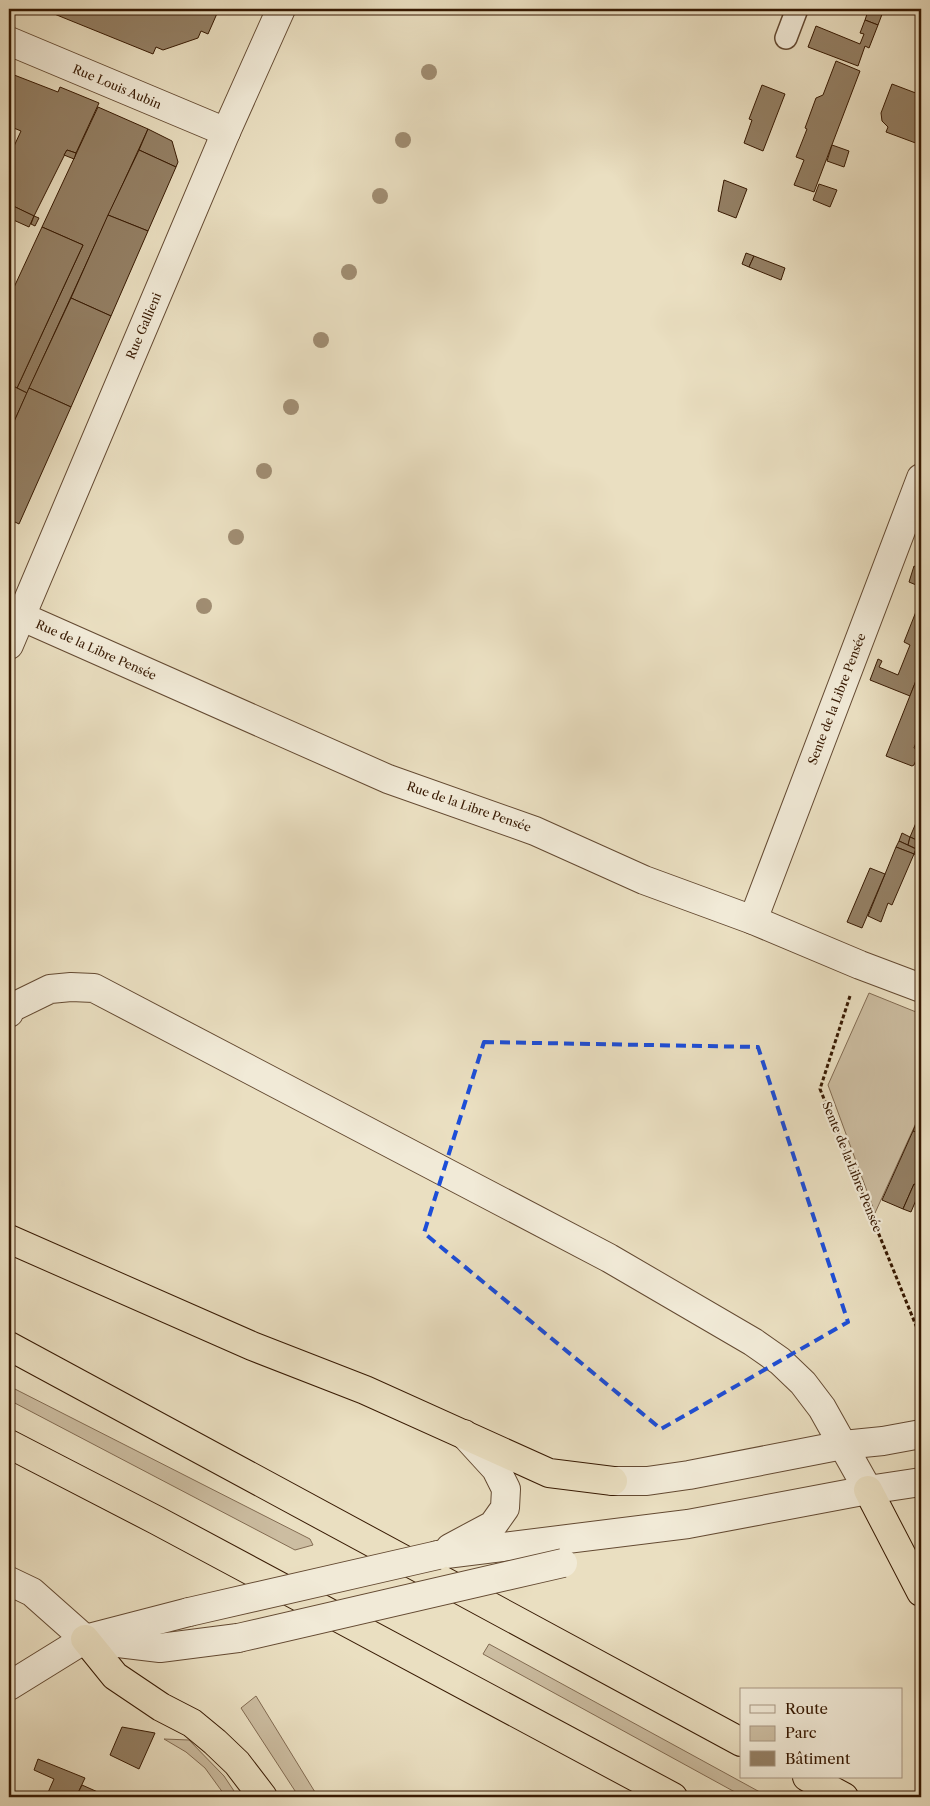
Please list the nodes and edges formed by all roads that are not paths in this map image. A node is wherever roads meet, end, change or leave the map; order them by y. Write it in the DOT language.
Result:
graph roads {
  1 [pos="281,9"];
  2 [pos="798,9"];
  3 [pos="786,38"];
  4 [pos="9,41"];
  5 [pos="226,132"];
  6 [pos="921,478"];
  7 [pos="15,613"];
  8 [pos="9,645"];
  9 [pos="753,920"];
  10 [pos="921,988"];
  11 [pos="9,1013"];
  12 [pos="9,1239"];
  13 [pos="9,1346"];
  14 [pos="464,1434"];
  15 [pos="921,1434"];
  16 [pos="9,1444"];
  17 [pos="843,1445"];
  18 [pos="613,1481"];
  19 [pos="921,1482"];
  20 [pos="868,1490"];
  21 [pos="688,1524"];
  22 [pos="438,1555"];
  23 [pos="9,1581"];
  24 [pos="921,1592"];
  25 [pos="85,1639"];
  26 [pos="9,1686"];
  27 [pos="740,1741"];
  28 [pos="809,1778"];
  29 [pos="263,1797"];
  30 [pos="673,1797"];
  31 [pos="844,1797"];
  1 -- 5 [label="street, Rue Gallieni"];
  2 -- 3 [label="lane"];
  4 -- 5 [label="street, Rue Louis Aubin"];
  5 -- 7 [label="street, Rue Gallieni"];
  6 -- 9 [label="street, Sente de la Libre Pensée"];
  7 -- 8 [label="street, Rue Gallieni"];
  7 -- 9 [label="street, Rue de la Libre Pensée"];
  9 -- 10 [label="street, Rue de la Libre Pensée"];
  11 -- 17 [label="street"];
  12 -- 14 [label="highway"];
  13 -- 27 [label="highway"];
  14 -- 18 [label="highway"];
  14 -- 22 [label="street"];
  15 -- 17 [label="street"];
  16 -- 30 [label="highway"];
  17 -- 18 [label="street"];
  17 -- 20 [label="street"];
  19 -- 20 [label="street"];
  20 -- 21 [label="street"];
  20 -- 24 [label="highway"];
  21 -- 22 [label="street"];
  21 -- 25 [label="street, bridge"];
  22 -- 25 [label="street, bridge"];
  23 -- 25 [label="street"];
  25 -- 26 [label="street"];
  25 -- 29 [label="highway"];
  28 -- 31 [label="highway"];
}
